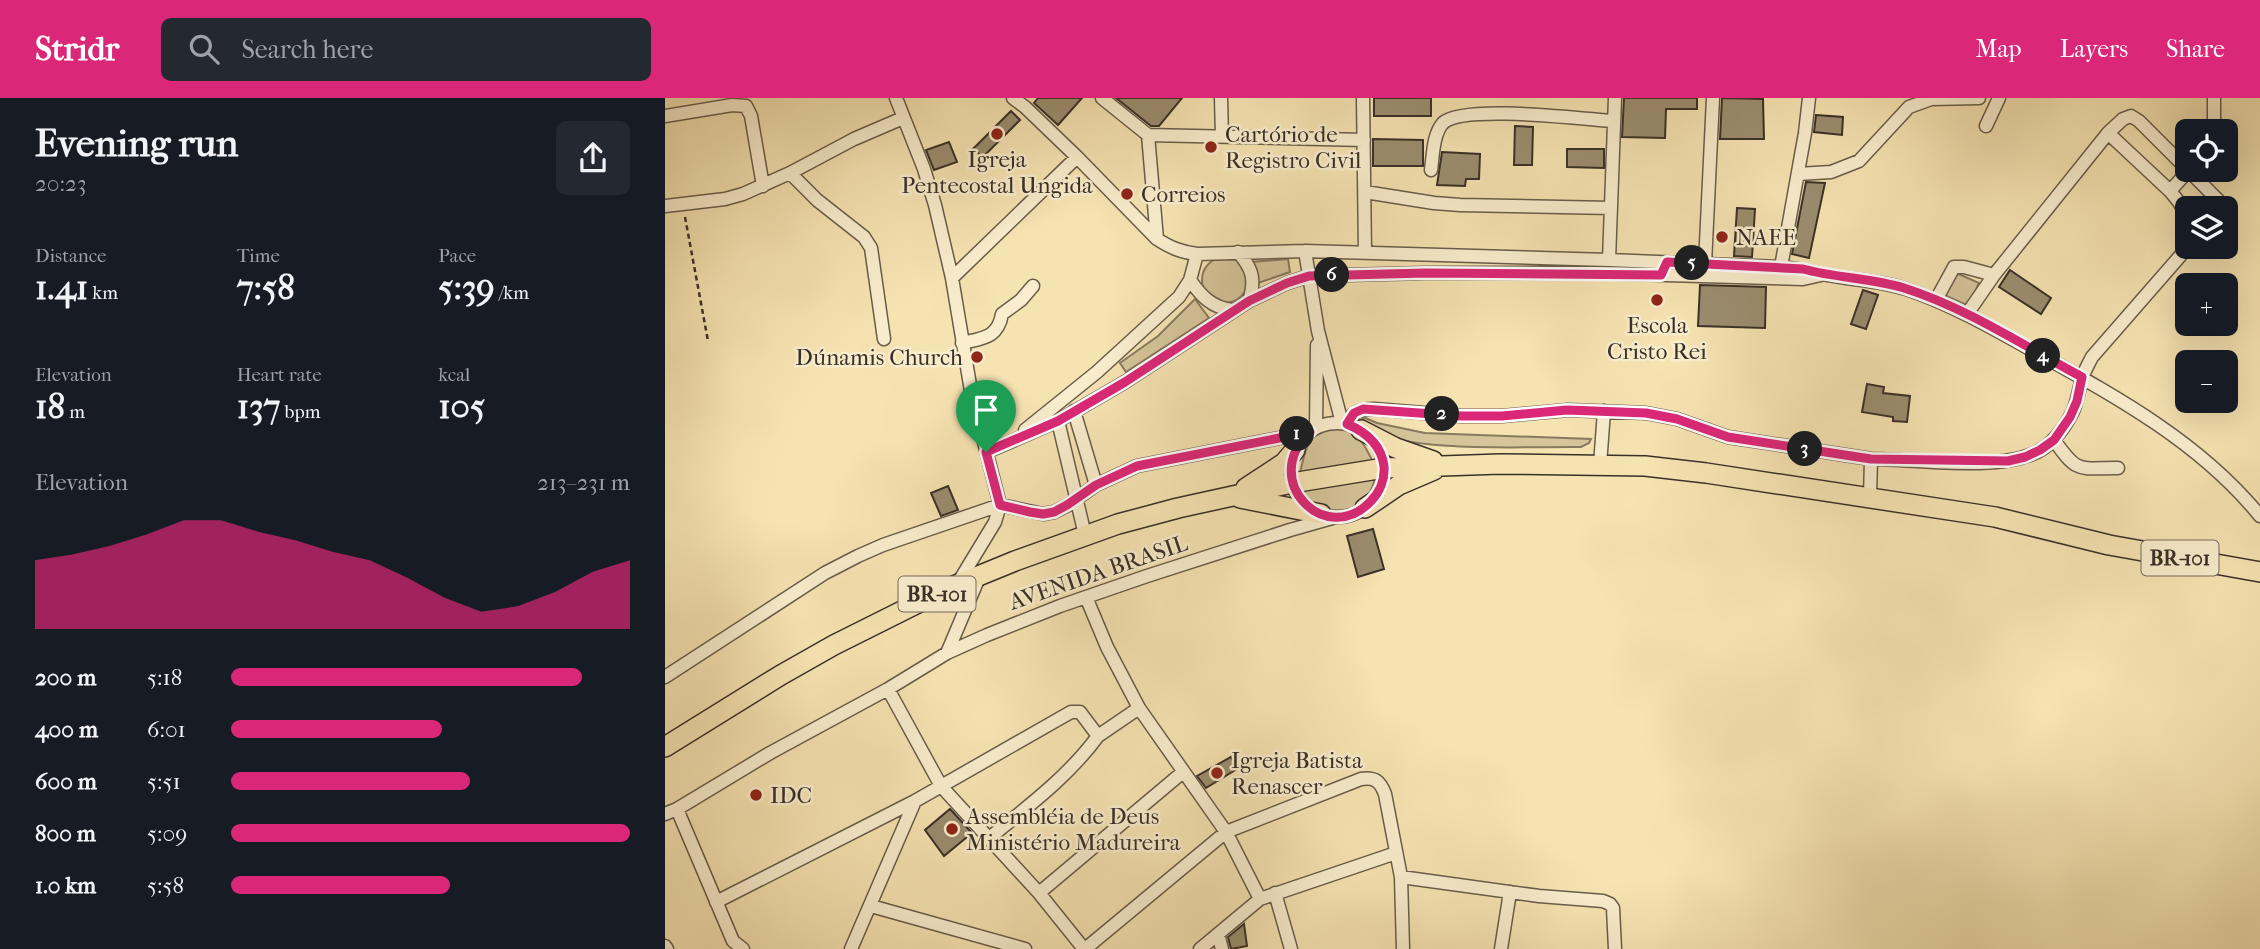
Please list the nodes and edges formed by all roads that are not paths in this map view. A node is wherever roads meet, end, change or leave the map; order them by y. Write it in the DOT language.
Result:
graph roads {
  1 [pos="896,98"];
  2 [pos="1013,98"];
  3 [pos="1102,98"];
  4 [pos="1221,98"];
  5 [pos="1363,98"];
  6 [pos="1615,98"];
  7 [pos="1713,98"];
  8 [pos="1809,98"];
  9 [pos="1979,98"];
  10 [pos="1999,98"];
  11 [pos="2214,98"];
  12 [pos="1027,103"];
  13 [pos="665,116"];
  14 [pos="903,118"];
  15 [pos="2214,119"];
  16 [pos="1614,121"];
  17 [pos="1986,126"];
  18 [pos="2108,133"];
  19 [pos="1148,135"];
  20 [pos="1222,137"];
  21 [pos="1364,140"];
  22 [pos="1077,157"];
  23 [pos="2175,157"];
  24 [pos="1431,170"];
  25 [pos="790,173"];
  26 [pos="1798,174"];
  27 [pos="2178,182"];
  28 [pos="2200,182"];
  29 [pos="763,187"];
  30 [pos="2170,191"];
  31 [pos="1365,192"];
  32 [pos="2214,196"];
  33 [pos="2175,197"];
  34 [pos="665,206"];
  35 [pos="1611,208"];
  36 [pos="1157,239"];
  37 [pos="1305,251"];
  38 [pos="1238,252"];
  39 [pos="1365,253"];
  40 [pos="1197,254"];
  41 [pos="1425,256"];
  42 [pos="2177,259"];
  43 [pos="1609,260"];
  44 [pos="1667,262"];
  45 [pos="1705,264"];
  46 [pos="1781,267"];
  47 [pos="1425,273"];
  48 [pos="1823,274"];
  49 [pos="1661,275"];
  50 [pos="1994,275"];
  51 [pos="1309,276"];
  52 [pos="952,278"];
  53 [pos="1189,280"];
  54 [pos="1034,286"];
  55 [pos="1936,300"];
  56 [pos="1249,301"];
  57 [pos="1233,310"];
  58 [pos="1967,314"];
  59 [pos="1318,331"];
  60 [pos="884,340"];
  61 [pos="962,343"];
  62 [pos="2082,377"];
  63 [pos="1073,411"];
  64 [pos="1604,411"];
  65 [pos="1058,421"];
  66 [pos="1350,426"];
  67 [pos="1313,430"];
  68 [pos="1016,438"];
  69 [pos="2054,440"];
  70 [pos="1295,450"];
  71 [pos="986,452"];
  72 [pos="1871,459"];
  73 [pos="1448,465"];
  74 [pos="1600,465"];
  75 [pos="1384,468"];
  76 [pos="2118,468"];
  77 [pos="1292,483"];
  78 [pos="1096,485"];
  79 [pos="1233,496"];
  80 [pos="1076,498"];
  81 [pos="1870,498"];
  82 [pos="1000,505"];
  83 [pos="1365,508"];
  84 [pos="1328,516"];
  85 [pos="2260,516"];
  86 [pos="1085,535"];
  87 [pos="2257,566"];
  88 [pos="980,575"];
  89 [pos="956,585"];
  90 [pos="1086,597"];
  91 [pos="947,653"];
  92 [pos="665,677"];
  93 [pos="888,688"];
  94 [pos="1139,708"];
  95 [pos="1098,736"];
  96 [pos="665,747"];
  97 [pos="1183,772"];
  98 [pos="941,786"];
  99 [pos="915,801"];
  100 [pos="671,812"];
  101 [pos="1226,832"];
  102 [pos="988,839"];
  103 [pos="1396,853"];
  104 [pos="1401,877"];
  105 [pos="1510,892"];
  106 [pos="1039,893"];
  107 [pos="1275,893"];
  108 [pos="1260,899"];
  109 [pos="716,902"];
  110 [pos="871,906"];
  111 [pos="1218,934"];
  112 [pos="735,946"];
  113 [pos="851,949"];
  114 [pos="1025,949"];
  115 [pos="1085,949"];
  116 [pos="1200,949"];
  117 [pos="1222,949"];
  118 [pos="1291,949"];
  119 [pos="1403,949"];
  120 [pos="1501,949"];
  121 [pos="1615,949"];
  1 -- 14 [label="street"];
  2 -- 12 [label="street"];
  3 -- 19 [label="street"];
  4 -- 20 [label="street"];
  5 -- 21 [label="street"];
  6 -- 16 [label="street"];
  7 -- 45 [label="street"];
  8 -- 26 [label="street"];
  9 -- 26 [label="street"];
  10 -- 17 [label="street"];
  11 -- 15 [label="street"];
  12 -- 22 [label="street"];
  13 -- 29 [label="street"];
  14 -- 25 [label="street"];
  14 -- 52 [label="street"];
  16 -- 24 [label="street"];
  16 -- 35 [label="street"];
  18 -- 23 [label="street"];
  18 -- 30 [label="street"];
  18 -- 50 [label="street"];
  19 -- 20 [label="street"];
  19 -- 36 [label="street"];
  20 -- 21 [label="street"];
  21 -- 31 [label="street"];
  22 -- 36 [label="street"];
  22 -- 52 [label="street"];
  25 -- 29 [label="street"];
  25 -- 60 [label="street"];
  26 -- 46 [label="street"];
  27 -- 30 [label="street"];
  28 -- 32 [label="street"];
  29 -- 34 [label="street"];
  30 -- 33 [label="street"];
  31 -- 35 [label="street"];
  31 -- 39 [label="street"];
  35 -- 43 [label="street"];
  36 -- 40 [label="street"];
  37 -- 38 [label="street"];
  37 -- 39 [label="street"];
  37 -- 51 [label="street"];
  38 -- 40 [label="street"];
  38 -- 56 [label="street"];
  39 -- 41 [label="street"];
  40 -- 53 [label="street"];
  41 -- 43 [label="street"];
  41 -- 47 [label="street"];
  42 -- 62 [label="street"];
  43 -- 44 [label="street"];
  44 -- 45 [label="street"];
  44 -- 49 [label="street"];
  45 -- 46 [label="street"];
  46 -- 48 [label="street"];
  47 -- 49 [label="street"];
  47 -- 51 [label="street"];
  48 -- 49 [label="street"];
  48 -- 55 [label="street"];
  50 -- 55 [label="street"];
  50 -- 58 [label="street"];
  51 -- 56 [label="street"];
  51 -- 59 [label="street"];
  52 -- 61 [label="street"];
  53 -- 57 [label="street"];
  53 -- 68 [label="street"];
  54 -- 61 [label="street"];
  55 -- 58 [label="street"];
  56 -- 57 [label="street"];
  57 -- 63 [label="street"];
  58 -- 62 [label="street"];
  59 -- 66 [label="street"];
  59 -- 67 [label="street"];
  61 -- 71 [label="street"];
  62 -- 69 [label="street"];
  62 -- 85 [label="street"];
  63 -- 65 [label="street"];
  63 -- 78 [label="street"];
  64 -- 66 [label="street"];
  64 -- 72 [label="street"];
  64 -- 74 [label="street"];
  65 -- 68 [label="street"];
  65 -- 80 [label="street"];
  66 -- 67 [label="street"];
  66 -- 73 [label="highway"];
  66 -- 75 [label="street"];
  67 -- 70 [label="street"];
  67 -- 78 [label="street"];
  68 -- 71 [label="street"];
  69 -- 72 [label="street"];
  69 -- 76 [label="street"];
  70 -- 77 [label="street"];
  70 -- 79 [label="highway"];
  71 -- 82 [label="street"];
  72 -- 81 [label="street"];
  73 -- 74 [label="highway, BR-101"];
  73 -- 75 [label="highway, BR-101"];
  73 -- 83 [label="highway"];
  74 -- 81 [label="highway, BR-101"];
  75 -- 77 [label="highway, BR-101"];
  75 -- 83 [label="street"];
  77 -- 79 [label="highway, BR-101"];
  77 -- 84 [label="street"];
  78 -- 80 [label="street"];
  79 -- 84 [label="highway"];
  79 -- 86 [label="highway, BR-101"];
  80 -- 82 [label="street"];
  80 -- 86 [label="street"];
  81 -- 87 [label="highway, BR-101"];
  82 -- 89 [label="street"];
  82 -- 92 [label="street"];
  83 -- 84 [label="street, AVENIDA BRASIL"];
  84 -- 90 [label="street, AVENIDA BRASIL"];
  86 -- 88 [label="highway, BR-101"];
  88 -- 89 [label="highway, BR-101"];
  88 -- 91 [label="street"];
  89 -- 96 [label="highway, BR-101"];
  90 -- 91 [label="street, AVENIDA BRASIL"];
  90 -- 94 [label="street"];
  91 -- 93 [label="street, AVENIDA BRASIL"];
  93 -- 98 [label="street"];
  93 -- 100 [label="street, AVENIDA BRASIL"];
  94 -- 95 [label="street"];
  94 -- 97 [label="street"];
  95 -- 98 [label="street"];
  95 -- 102 [label="street"];
  97 -- 101 [label="street"];
  97 -- 106 [label="street"];
  98 -- 99 [label="street"];
  98 -- 102 [label="street"];
  99 -- 109 [label="street"];
  99 -- 110 [label="street"];
  100 -- 109 [label="street"];
  101 -- 103 [label="street"];
  101 -- 108 [label="street"];
  101 -- 115 [label="street"];
  102 -- 106 [label="street"];
  103 -- 104 [label="street"];
  103 -- 107 [label="street"];
  104 -- 105 [label="street"];
  104 -- 119 [label="street"];
  105 -- 120 [label="street"];
  105 -- 121 [label="street"];
  106 -- 115 [label="street"];
  107 -- 108 [label="street"];
  107 -- 118 [label="street"];
  108 -- 111 [label="street"];
  109 -- 112 [label="street"];
  110 -- 113 [label="street"];
  110 -- 114 [label="street"];
  111 -- 116 [label="street"];
  111 -- 117 [label="street"];
}
